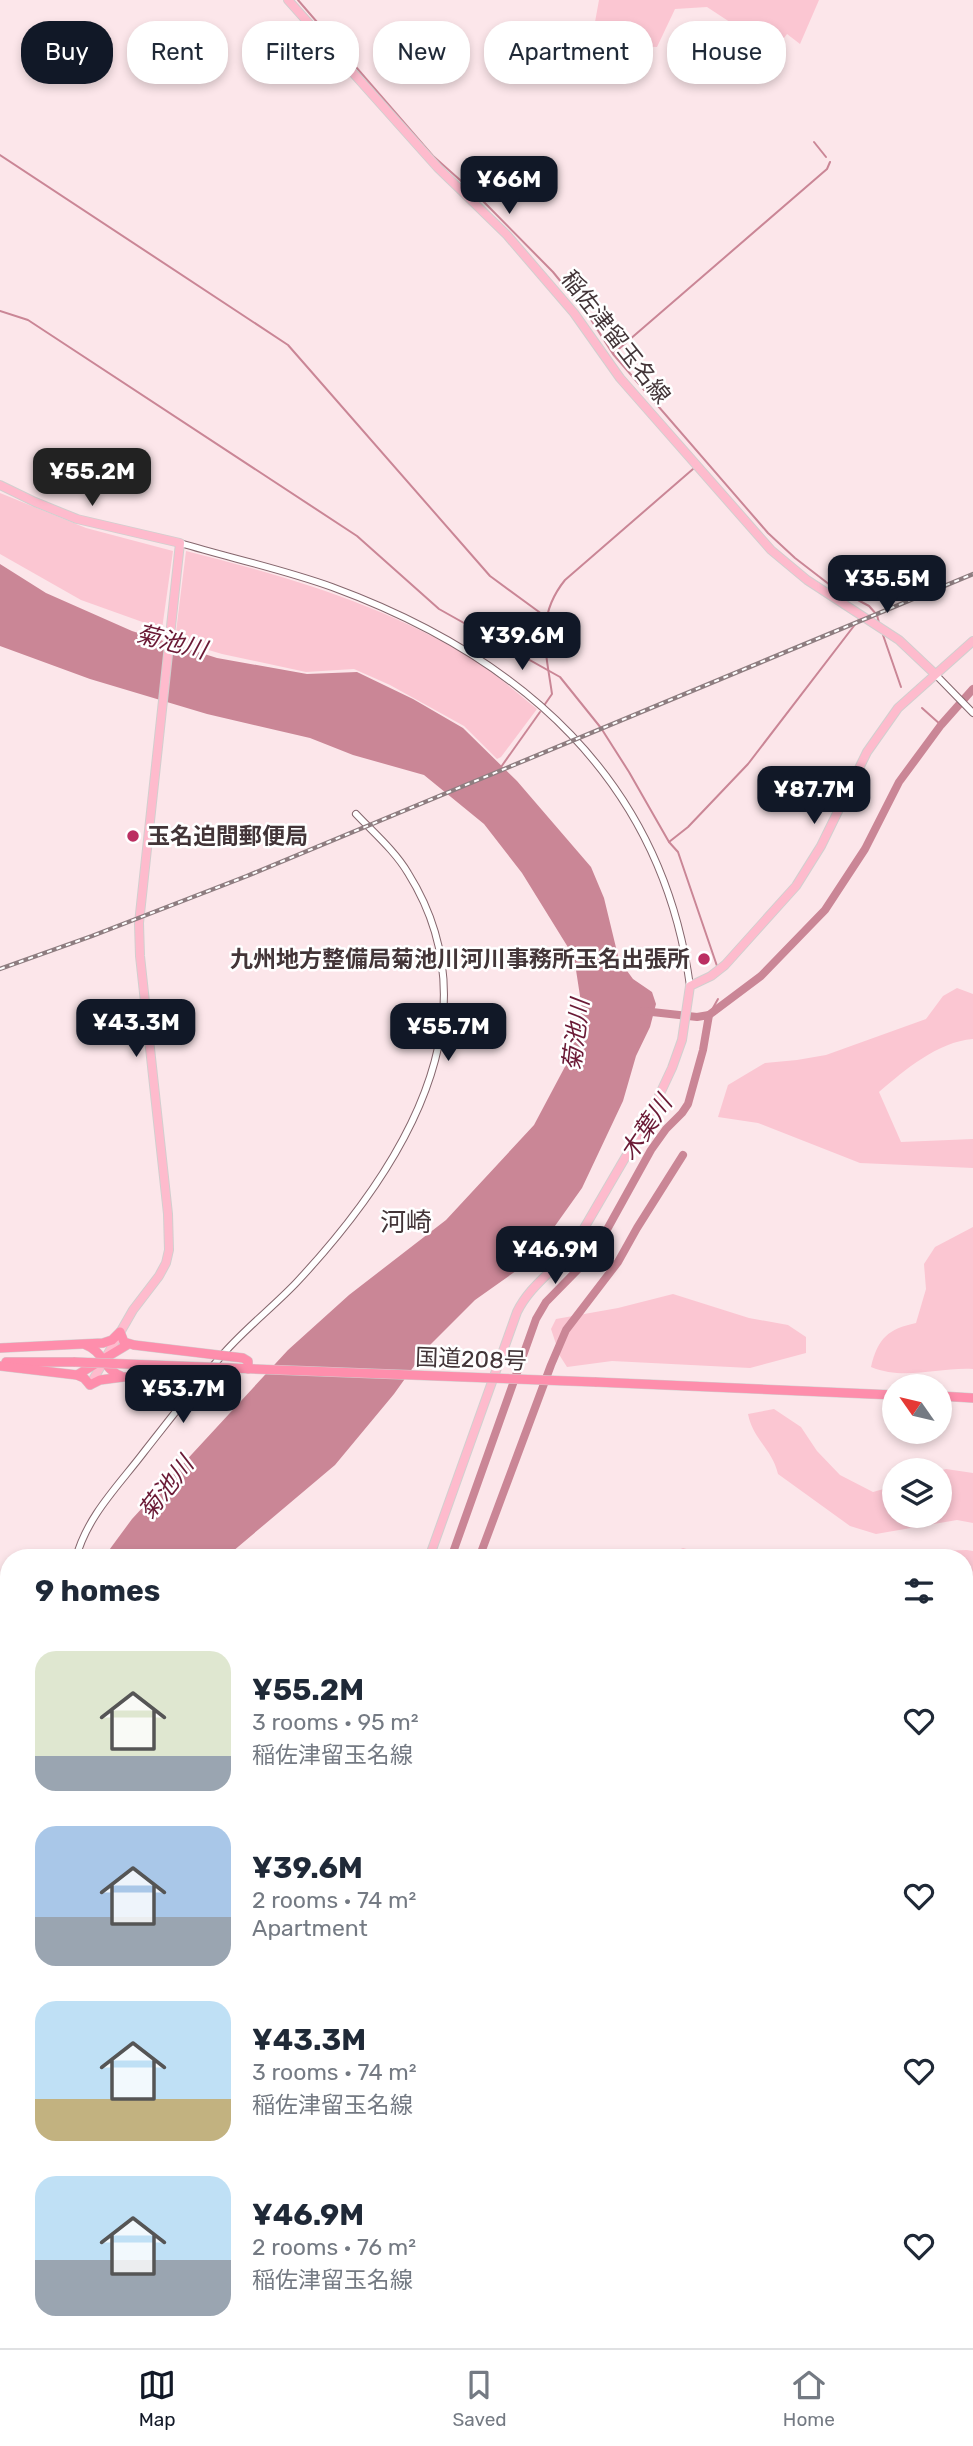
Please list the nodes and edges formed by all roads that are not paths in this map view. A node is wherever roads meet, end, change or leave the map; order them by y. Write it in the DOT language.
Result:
graph roads {
  1 [pos="288,0"];
  2 [pos="0,485"];
  3 [pos="179,547"];
  4 [pos="973,640"];
  5 [pos="936,675"];
  6 [pos="973,713"];
  7 [pos="356,814"];
  8 [pos="690,986"];
  9 [pos="120,1332"];
  10 [pos="82,1344"];
  11 [pos="130,1345"];
  12 [pos="0,1348"];
  13 [pos="104,1360"];
  14 [pos="0,1362"];
  15 [pos="248,1369"];
  16 [pos="276,1371"];
  17 [pos="77,1375"];
  18 [pos="123,1377"];
  19 [pos="90,1385"];
  20 [pos="882,1394"];
  21 [pos="952,1397"];
  22 [pos="973,1398"];
  23 [pos="79,1549"];
  24 [pos="432,1549"];
  1 -- 5 [label="main road, 稲佐津留玉名線"];
  2 -- 3 [label="main road"];
  3 -- 8 [label="street"];
  3 -- 9 [label="main road"];
  4 -- 5 [label="main road"];
  5 -- 6 [label="street"];
  5 -- 8 [label="main road"];
  7 -- 23 [label="street"];
  8 -- 24 [label="main road"];
  9 -- 10 [label="highway"];
  9 -- 11 [label="highway"];
  9 -- 13 [label="main road"];
  10 -- 12 [label="highway"];
  10 -- 13 [label="highway"];
  11 -- 13 [label="highway"];
  11 -- 15 [label="highway, bridge"];
  13 -- 17 [label="highway"];
  13 -- 18 [label="highway"];
  13 -- 19 [label="main road"];
  14 -- 15 [label="highway, 国道208号, bridge"];
  14 -- 17 [label="highway"];
  15 -- 16 [label="highway, 国道208号, bridge"];
  16 -- 18 [label="highway, bridge"];
  16 -- 20 [label="highway, 国道208号, bridge"];
  17 -- 19 [label="highway"];
  18 -- 19 [label="highway"];
  21 -- 22 [label="highway"];
}
